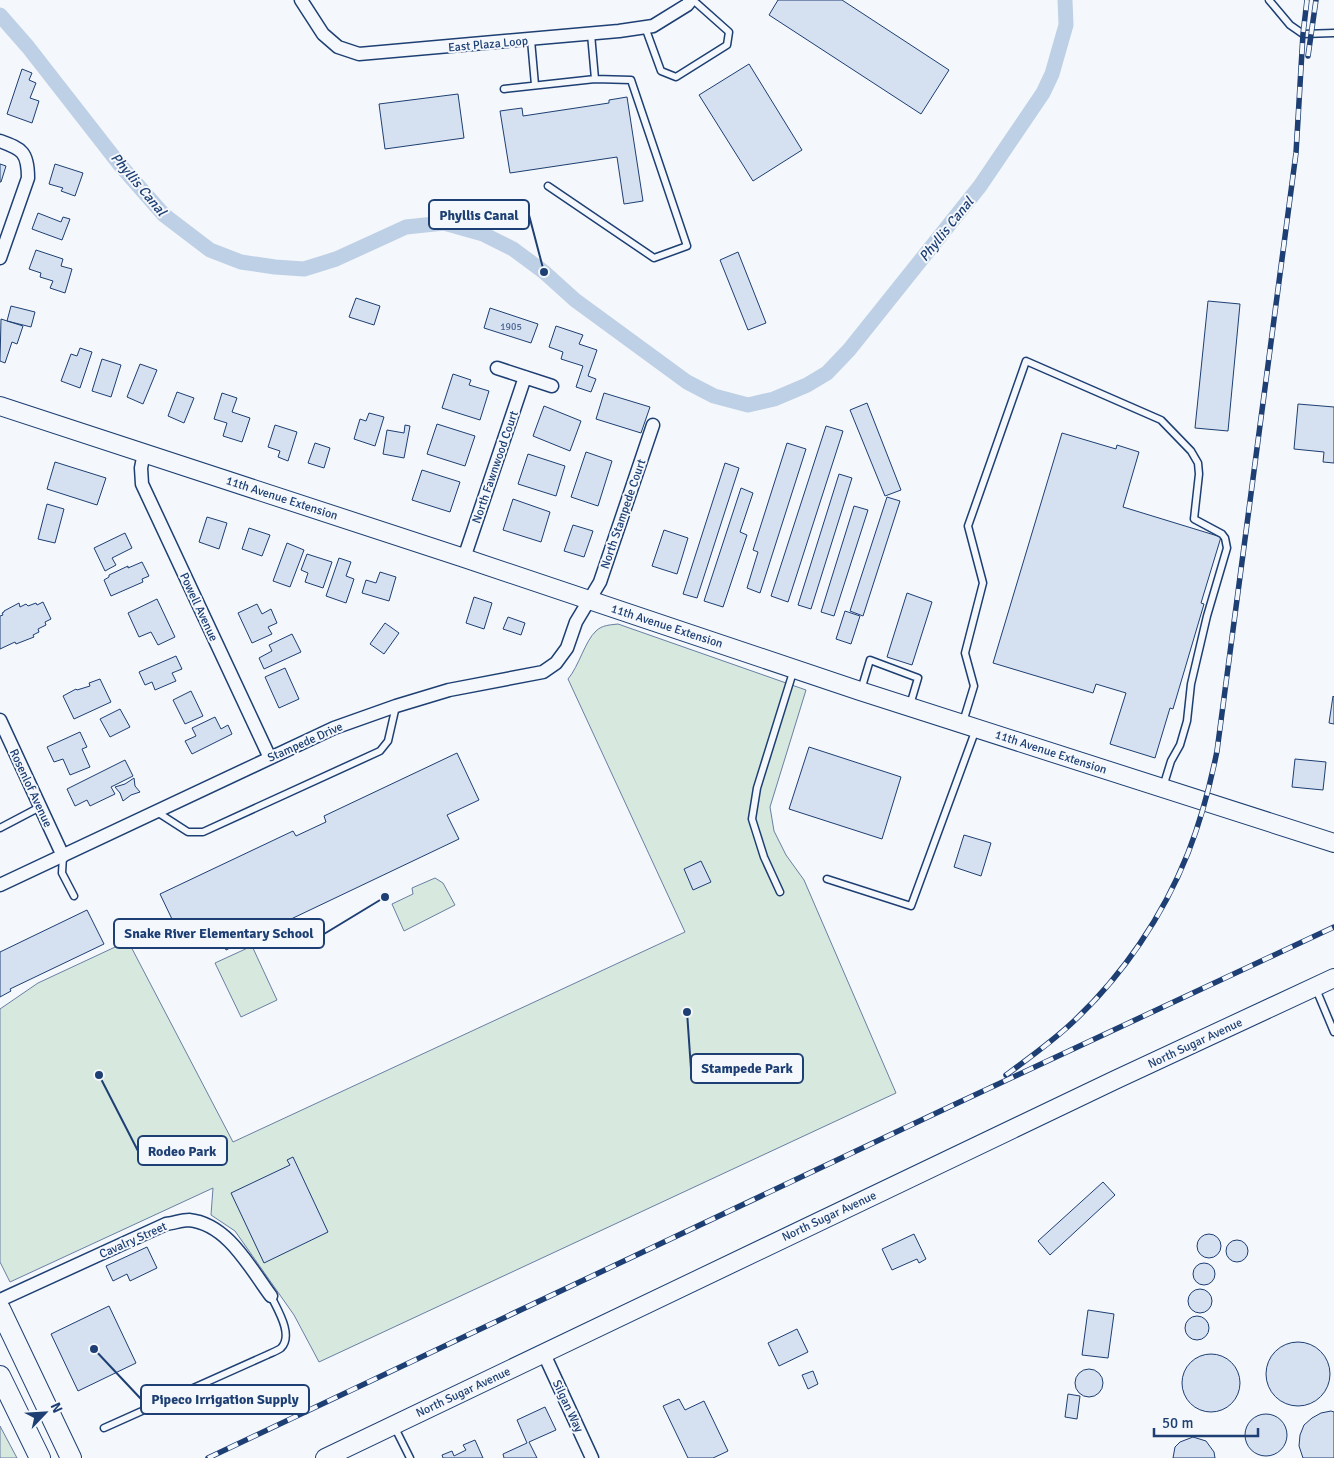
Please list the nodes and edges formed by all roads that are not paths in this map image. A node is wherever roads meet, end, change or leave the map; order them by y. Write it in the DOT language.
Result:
graph roads {
  1 [pos="301,0"];
  2 [pos="692,0"];
  3 [pos="1269,0"];
  4 [pos="645,27"];
  5 [pos="1334,33"];
  6 [pos="591,34"];
  7 [pos="531,40"];
  8 [pos="596,79"];
  9 [pos="535,85"];
  10 [pos="504,89"];
  11 [pos="0,141"];
  12 [pos="548,186"];
  13 [pos="0,258"];
  14 [pos="497,368"];
  15 [pos="525,377"];
  16 [pos="552,386"];
  17 [pos="0,406"];
  18 [pos="653,425"];
  19 [pos="144,453"];
  20 [pos="464,558"];
  21 [pos="589,601"];
  22 [pos="794,668"];
  23 [pos="860,691"];
  24 [pos="396,706"];
  25 [pos="909,706"];
  26 [pos="0,720"];
  27 [pos="969,726"];
  28 [pos="270,758"];
  29 [pos="1163,788"];
  30 [pos="40,807"];
  31 [pos="157,812"];
  32 [pos="0,828"];
  33 [pos="1334,843"];
  34 [pos="63,856"];
  35 [pos="827,879"];
  36 [pos="0,885"];
  37 [pos="780,892"];
  38 [pos="74,896"];
  39 [pos="1334,978"];
  40 [pos="1315,987"];
  41 [pos="1334,1032"];
  42 [pos="271,1296"];
  43 [pos="0,1300"];
  44 [pos="0,1309"];
  45 [pos="544,1354"];
  46 [pos="0,1376"];
  47 [pos="5,1392"];
  48 [pos="393,1425"];
  49 [pos="104,1428"];
  50 [pos="40,1458"];
  51 [pos="71,1458"];
  52 [pos="325,1458"];
  53 [pos="410,1458"];
  54 [pos="592,1458"];
  1 -- 7 [label="street, East Plaza Loop"];
  2 -- 4 [label="street, East Plaza Loop"];
  2 -- 4 [label="lane"];
  3 -- 5 [label="lane"];
  4 -- 6 [label="street, East Plaza Loop"];
  6 -- 7 [label="street, East Plaza Loop"];
  6 -- 8 [label="lane"];
  7 -- 9 [label="lane"];
  8 -- 9 [label="lane"];
  8 -- 12 [label="lane"];
  9 -- 10 [label="lane"];
  11 -- 13 [label="street"];
  14 -- 15 [label="street"];
  15 -- 16 [label="street"];
  15 -- 20 [label="street, North Fawnwood Court"];
  17 -- 19 [label="street, 11th Avenue Extension"];
  18 -- 21 [label="street, North Stampede Court"];
  19 -- 20 [label="street, 11th Avenue Extension"];
  19 -- 28 [label="street, Powell Avenue"];
  20 -- 21 [label="street, 11th Avenue Extension"];
  21 -- 22 [label="street, 11th Avenue Extension"];
  21 -- 24 [label="street, Stampede Drive"];
  22 -- 23 [label="street, 11th Avenue Extension"];
  22 -- 37 [label="lane"];
  23 -- 25 [label="street, 11th Avenue Extension"];
  23 -- 25 [label="lane"];
  24 -- 28 [label="street, Stampede Drive"];
  24 -- 31 [label="lane"];
  25 -- 27 [label="street, 11th Avenue Extension"];
  26 -- 30 [label="street, Rosenlof Avenue"];
  27 -- 29 [label="street, 11th Avenue Extension"];
  27 -- 29 [label="lane"];
  27 -- 35 [label="lane"];
  28 -- 31 [label="street, Stampede Drive"];
  29 -- 33 [label="street, 11th Avenue Extension"];
  30 -- 32 [label="lane"];
  30 -- 34 [label="street, Rosenlof Avenue"];
  31 -- 34 [label="street, Stampede Drive"];
  34 -- 36 [label="street, Stampede Drive"];
  34 -- 38 [label="lane"];
  39 -- 40 [label="street, North Sugar Avenue"];
  40 -- 41 [label="lane"];
  40 -- 45 [label="street, North Sugar Avenue"];
  42 -- 43 [label="street, Cavalry Street"];
  42 -- 49 [label="lane"];
  44 -- 51 [label="main road"];
  45 -- 48 [label="street, North Sugar Avenue"];
  45 -- 54 [label="street, Silgan Way"];
  46 -- 47 [label="main road"];
  47 -- 50 [label="main road"];
  48 -- 52 [label="street, North Sugar Avenue"];
  48 -- 53 [label="lane"];
}
